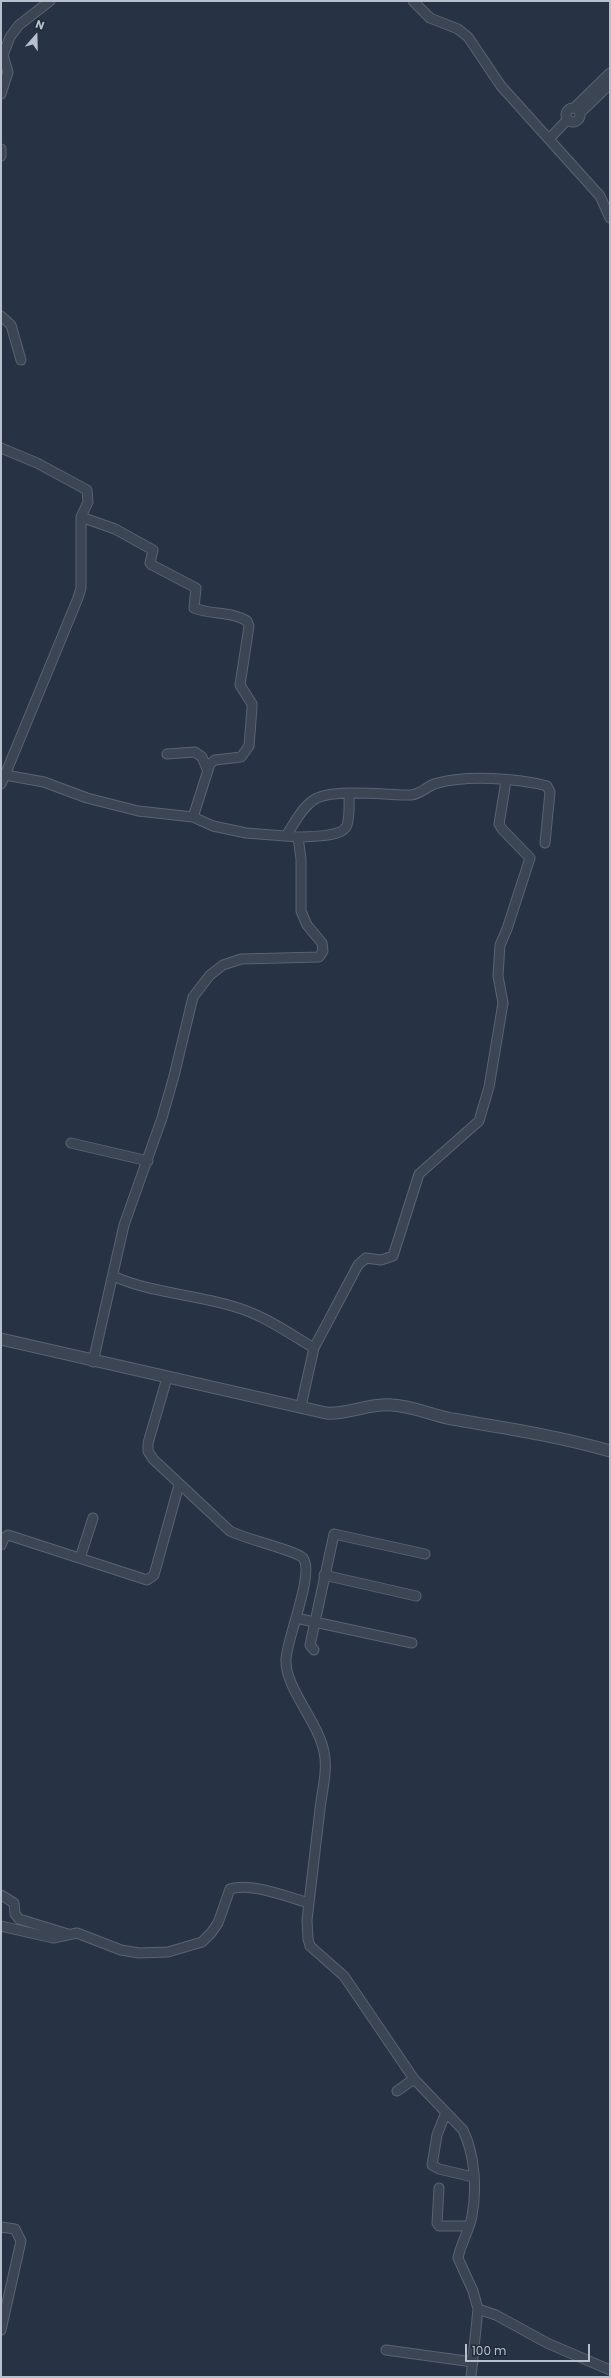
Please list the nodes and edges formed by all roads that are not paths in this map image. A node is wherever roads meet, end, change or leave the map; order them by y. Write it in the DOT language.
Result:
graph roads {
  1 [pos="50,1"];
  2 [pos="412,1"];
  3 [pos="610,74"];
  4 [pos="610,84"];
  5 [pos="1,94"];
  6 [pos="577,110"];
  7 [pos="549,138"];
  8 [pos="1,149"];
  9 [pos="1,156"];
  10 [pos="610,218"];
  11 [pos="1,316"];
  12 [pos="21,360"];
  13 [pos="1,448"];
  14 [pos="81,517"];
  15 [pos="167,754"];
  16 [pos="207,769"];
  17 [pos="3,779"];
  18 [pos="506,781"];
  19 [pos="349,793"];
  20 [pos="193,817"];
  21 [pos="286,836"];
  22 [pos="298,837"];
  23 [pos="545,843"];
  24 [pos="71,1143"];
  25 [pos="148,1161"];
  26 [pos="113,1276"];
  27 [pos="1,1339"];
  28 [pos="314,1348"];
  29 [pos="93,1362"];
  30 [pos="167,1378"];
  31 [pos="301,1406"];
  32 [pos="610,1452"];
  33 [pos="179,1485"];
  34 [pos="93,1518"];
  35 [pos="1,1545"];
  36 [pos="425,1554"];
  37 [pos="80,1558"];
  38 [pos="324,1575"];
  39 [pos="416,1596"];
  40 [pos="296,1618"];
  41 [pos="314,1622"];
  42 [pos="412,1643"];
  43 [pos="314,1650"];
  44 [pos="1,1895"];
  45 [pos="309,1903"];
  46 [pos="1,1926"];
  47 [pos="68,1934"];
  48 [pos="414,2079"];
  49 [pos="397,2091"];
  50 [pos="446,2112"];
  51 [pos="473,2177"];
  52 [pos="439,2188"];
  53 [pos="469,2226"];
  54 [pos="1,2227"];
  55 [pos="478,2309"];
  56 [pos="1,2330"];
  57 [pos="386,2350"];
  58 [pos="473,2362"];
  59 [pos="610,2370"];
  60 [pos="471,2377"];
  1 -- 5 [label="street"];
  2 -- 7 [label="street"];
  3 -- 6 [label="street"];
  4 -- 6 [label="street"];
  6 -- 7 [label="street"];
  7 -- 10 [label="street"];
  8 -- 9 [label="street"];
  11 -- 12 [label="street"];
  13 -- 14 [label="street"];
  14 -- 16 [label="street"];
  14 -- 17 [label="street"];
  15 -- 16 [label="street"];
  16 -- 20 [label="street"];
  17 -- 20 [label="street"];
  18 -- 19 [label="street"];
  18 -- 23 [label="street"];
  18 -- 28 [label="street"];
  19 -- 21 [label="street"];
  19 -- 22 [label="street"];
  20 -- 21 [label="street"];
  21 -- 22 [label="street"];
  22 -- 25 [label="street"];
  24 -- 25 [label="street"];
  25 -- 26 [label="street"];
  26 -- 28 [label="street"];
  26 -- 29 [label="street"];
  27 -- 29 [label="street"];
  28 -- 31 [label="street"];
  29 -- 30 [label="street"];
  30 -- 31 [label="street"];
  30 -- 33 [label="street"];
  31 -- 32 [label="street"];
  33 -- 37 [label="street"];
  33 -- 40 [label="street"];
  34 -- 37 [label="street"];
  35 -- 37 [label="street"];
  36 -- 38 [label="street"];
  38 -- 39 [label="street"];
  38 -- 41 [label="street"];
  40 -- 41 [label="street"];
  40 -- 45 [label="street"];
  41 -- 42 [label="street"];
  41 -- 43 [label="street"];
  44 -- 47 [label="street"];
  45 -- 47 [label="street"];
  45 -- 48 [label="street"];
  46 -- 47 [label="street"];
  48 -- 49 [label="street"];
  48 -- 50 [label="street"];
  50 -- 51 [label="street"];
  50 -- 51 [label="street"];
  51 -- 53 [label="street"];
  52 -- 53 [label="street"];
  53 -- 55 [label="street"];
  54 -- 56 [label="street"];
  55 -- 58 [label="street"];
  55 -- 59 [label="street"];
  57 -- 58 [label="street"];
  58 -- 60 [label="street"];
}
